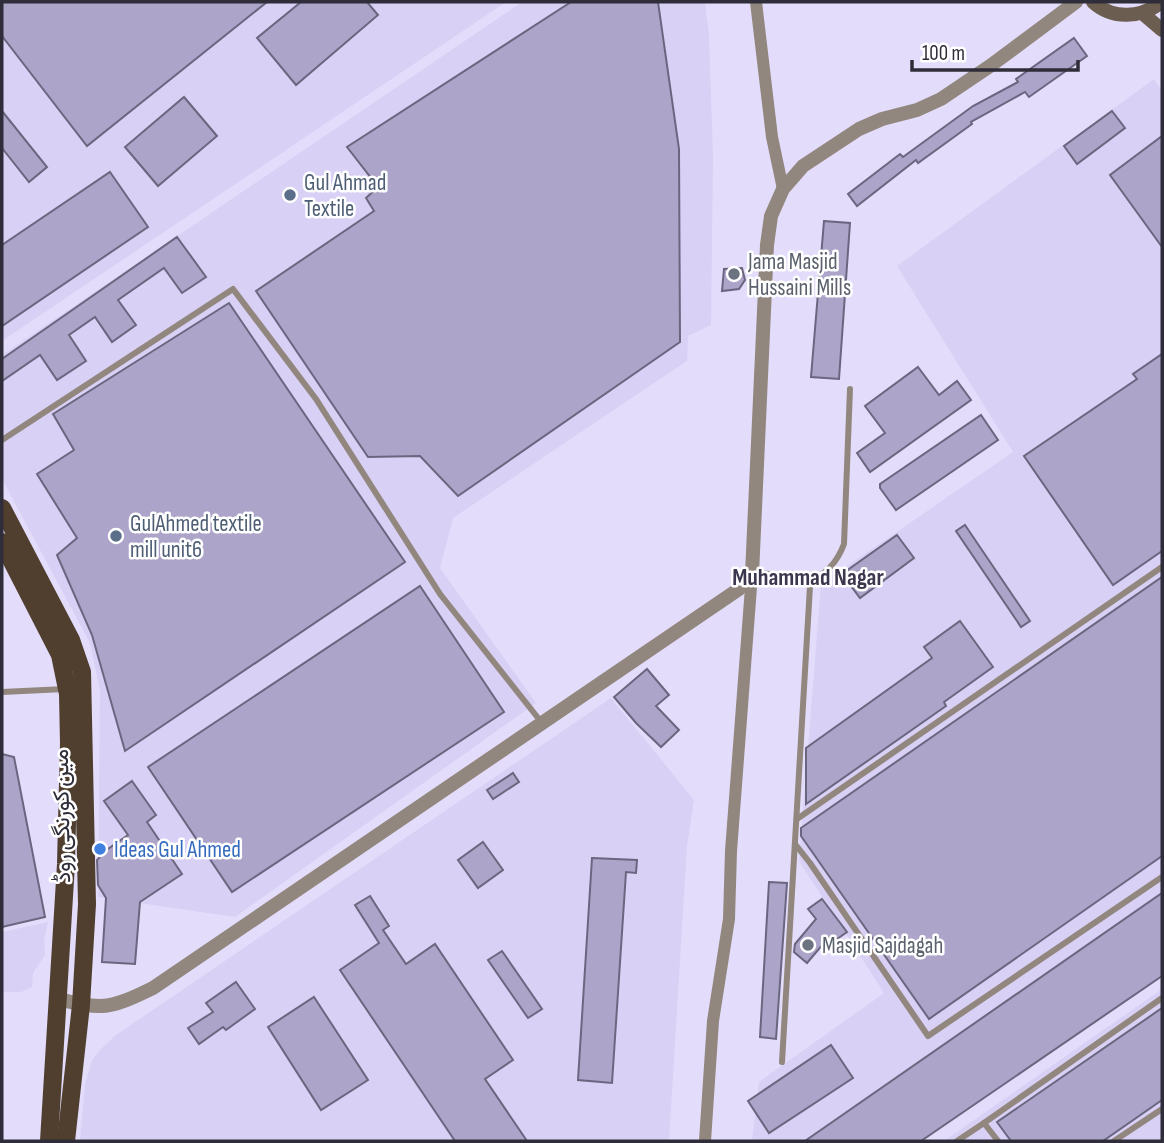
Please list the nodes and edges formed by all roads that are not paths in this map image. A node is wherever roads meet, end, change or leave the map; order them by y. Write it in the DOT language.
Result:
graph roads {
  1 [pos="756,2"];
  2 [pos="1076,2"];
  3 [pos="1093,2"];
  4 [pos="1162,2"];
  5 [pos="1142,13"];
  6 [pos="1162,30"];
  7 [pos="783,189"];
  8 [pos="850,388"];
  9 [pos="2,440"];
  10 [pos="2,508"];
  11 [pos="2,542"];
  12 [pos="1162,567"];
  13 [pos="752,573"];
  14 [pos="807,583"];
  15 [pos="67,689"];
  16 [pos="2,692"];
  17 [pos="542,723"];
  18 [pos="797,820"];
  19 [pos="795,844"];
  20 [pos="1162,877"];
  21 [pos="1162,998"];
  22 [pos="59,999"];
  23 [pos="81,1005"];
  24 [pos="782,1062"];
  25 [pos="1162,1109"];
  26 [pos="984,1123"];
  27 [pos="49,1141"];
  28 [pos="66,1141"];
  29 [pos="705,1141"];
  30 [pos="957,1141"];
  31 [pos="998,1141"];
  32 [pos="1114,1141"];
  1 -- 7 [label="street"];
  2 -- 7 [label="street"];
  3 -- 5 [label="main road"];
  4 -- 5 [label="main road"];
  5 -- 6 [label="main road"];
  7 -- 13 [label="street"];
  8 -- 14 [label="lane"];
  9 -- 17 [label="lane"];
  10 -- 23 [label="main road, مین کورنگی روڈ"];
  11 -- 15 [label="main road, مین کورنگی روڈ"];
  12 -- 18 [label="lane"];
  13 -- 14 [label="lane"];
  13 -- 17 [label="street"];
  13 -- 29 [label="street"];
  14 -- 18 [label="lane"];
  15 -- 16 [label="lane"];
  15 -- 22 [label="main road, مین کورنگی روڈ"];
  17 -- 23 [label="street"];
  18 -- 19 [label="lane"];
  19 -- 20 [label="lane"];
  19 -- 24 [label="lane"];
  21 -- 26 [label="lane"];
  22 -- 23 [label="street"];
  22 -- 27 [label="main road, مین کورنگی روڈ"];
  23 -- 28 [label="main road, مین کورنگی روڈ"];
  25 -- 32 [label="lane"];
  26 -- 30 [label="lane"];
  26 -- 31 [label="lane"];
}
